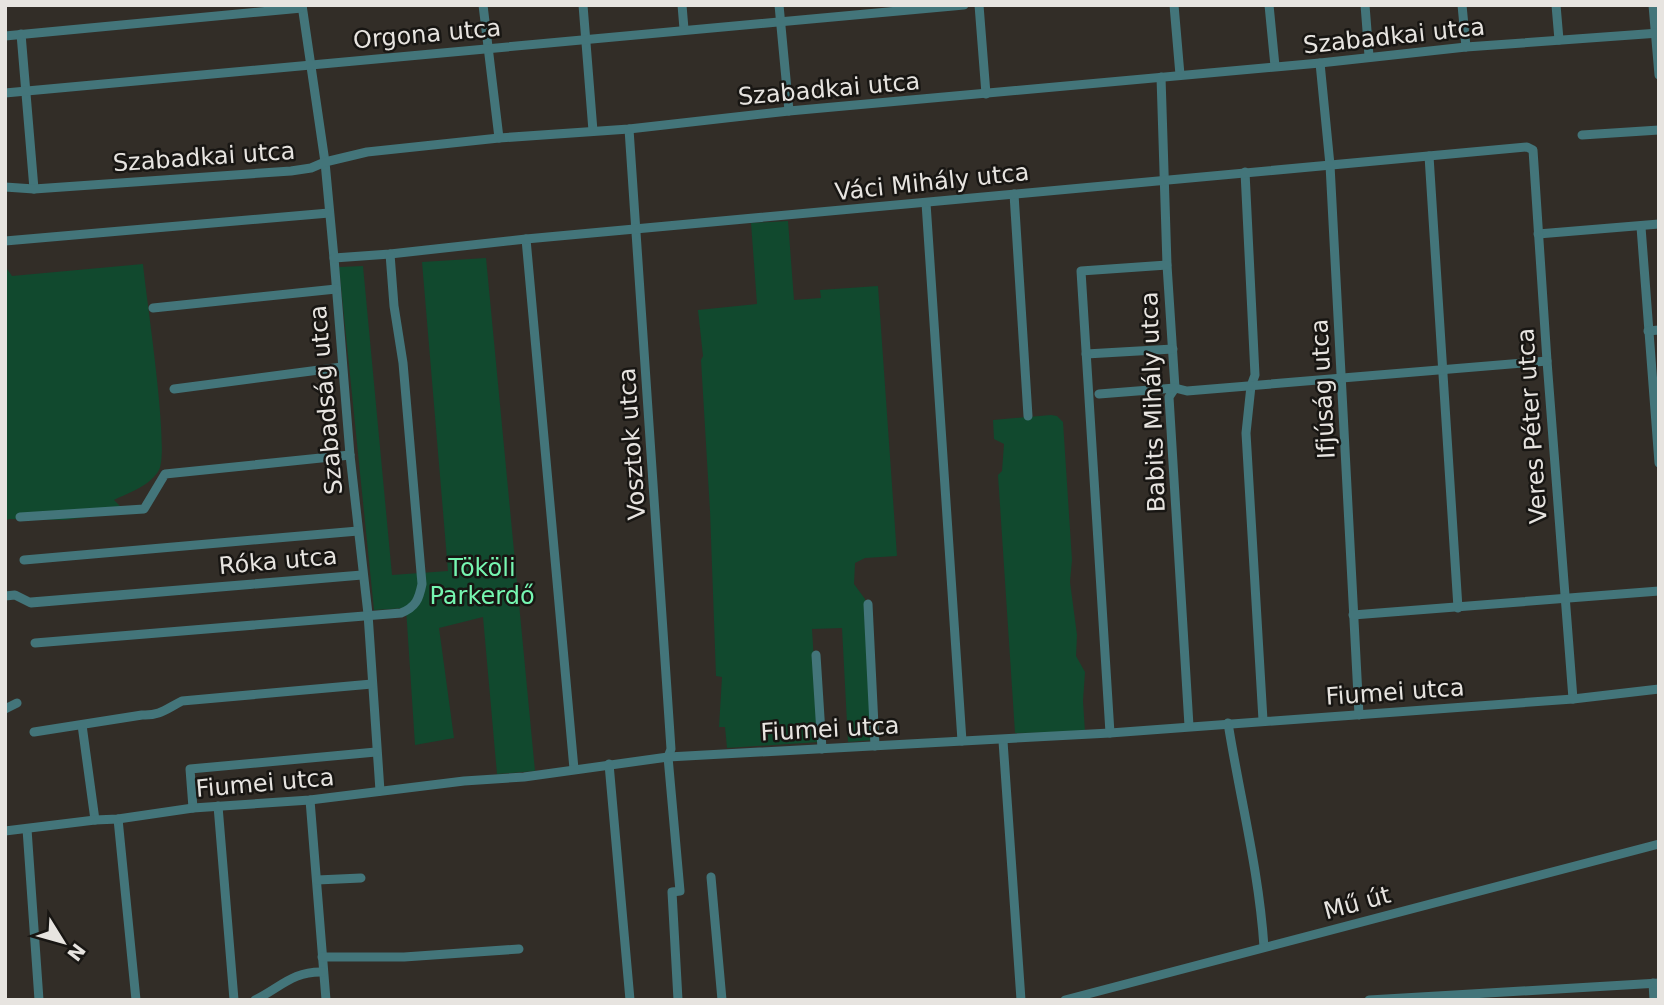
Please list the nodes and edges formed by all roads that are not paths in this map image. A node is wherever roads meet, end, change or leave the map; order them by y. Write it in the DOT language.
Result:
graph roads {
  1 [pos="483,5"];
  2 [pos="583,5"];
  3 [pos="681,5"];
  4 [pos="779,5"];
  5 [pos="964,5"];
  6 [pos="979,5"];
  7 [pos="1174,5"];
  8 [pos="1269,5"];
  9 [pos="1365,5"];
  10 [pos="1462,5"];
  11 [pos="1556,5"];
  12 [pos="1653,5"];
  13 [pos="302,7"];
  14 [pos="879,9"];
  15 [pos="780,22"];
  16 [pos="684,29"];
  17 [pos="1657,33"];
  18 [pos="21,34"];
  19 [pos="5,36"];
  20 [pos="586,38"];
  21 [pos="1559,40"];
  22 [pos="1466,47"];
  23 [pos="487,48"];
  24 [pos="1369,56"];
  25 [pos="1320,62"];
  26 [pos="311,64"];
  27 [pos="1275,66"];
  28 [pos="1180,75"];
  29 [pos="1659,75"];
  30 [pos="1161,77"];
  31 [pos="25,91"];
  32 [pos="5,93"];
  33 [pos="986,94"];
  34 [pos="789,111"];
  35 [pos="629,129"];
  36 [pos="1659,130"];
  37 [pos="593,131"];
  38 [pos="1582,135"];
  39 [pos="499,138"];
  40 [pos="1533,150"];
  41 [pos="1429,156"];
  42 [pos="325,162"];
  43 [pos="1330,165"];
  44 [pos="1245,172"];
  45 [pos="1164,179"];
  46 [pos="5,187"];
  47 [pos="34,189"];
  48 [pos="1014,194"];
  49 [pos="926,203"];
  50 [pos="329,213"];
  51 [pos="1659,224"];
  52 [pos="1641,227"];
  53 [pos="638,229"];
  54 [pos="1538,234"];
  55 [pos="526,239"];
  56 [pos="5,241"];
  57 [pos="390,254"];
  58 [pos="334,258"];
  59 [pos="1167,264"];
  60 [pos="336,289"];
  61 [pos="153,308"];
  62 [pos="1659,330"];
  63 [pos="1648,331"];
  64 [pos="1173,349"];
  65 [pos="1086,354"];
  66 [pos="1546,361"];
  67 [pos="342,367"];
  68 [pos="1443,369"];
  69 [pos="1342,378"];
  70 [pos="1251,386"];
  71 [pos="1175,388"];
  72 [pos="174,389"];
  73 [pos="1100,394"];
  74 [pos="1028,415"];
  75 [pos="1657,429"];
  76 [pos="350,455"];
  77 [pos="1659,463"];
  78 [pos="20,517"];
  79 [pos="358,531"];
  80 [pos="24,560"];
  81 [pos="362,573"];
  82 [pos="1659,591"];
  83 [pos="5,596"];
  84 [pos="1565,599"];
  85 [pos="868,604"];
  86 [pos="1458,608"];
  87 [pos="368,614"];
  88 [pos="1353,615"];
  89 [pos="35,643"];
  90 [pos="816,655"];
  91 [pos="372,684"];
  92 [pos="1659,689"];
  93 [pos="1573,699"];
  94 [pos="17,703"];
  95 [pos="5,709"];
  96 [pos="1359,715"];
  97 [pos="1263,720"];
  98 [pos="1228,723"];
  99 [pos="82,725"];
  100 [pos="1189,726"];
  101 [pos="34,732"];
  102 [pos="1110,733"];
  103 [pos="962,741"];
  104 [pos="1003,741"];
  105 [pos="875,746"];
  106 [pos="822,749"];
  107 [pos="376,751"];
  108 [pos="668,757"];
  109 [pos="609,764"];
  110 [pos="573,769"];
  111 [pos="380,792"];
  112 [pos="310,800"];
  113 [pos="218,807"];
  114 [pos="193,808"];
  115 [pos="118,819"];
  116 [pos="95,820"];
  117 [pos="27,828"];
  118 [pos="5,831"];
  119 [pos="1659,844"];
  120 [pos="711,877"];
  121 [pos="361,878"];
  122 [pos="317,880"];
  123 [pos="1265,947"];
  124 [pos="519,949"];
  125 [pos="322,957"];
  126 [pos="323,972"];
  127 [pos="1656,983"];
  128 [pos="1496,996"];
  129 [pos="1403,998"];
  130 [pos="39,1000"];
  131 [pos="136,1000"];
  132 [pos="234,1000"];
  133 [pos="255,1000"];
  134 [pos="326,1000"];
  135 [pos="630,1000"];
  136 [pos="678,1000"];
  137 [pos="722,1000"];
  138 [pos="1021,1000"];
  139 [pos="1065,1000"];
  140 [pos="1369,1000"];
  141 [pos="1654,1000"];
  1 -- 23 [label="street"];
  2 -- 20 [label="street"];
  3 -- 16 [label="street"];
  4 -- 15 [label="street"];
  5 -- 14 [label="street, Orgona utca"];
  6 -- 33 [label="street"];
  7 -- 28 [label="street"];
  8 -- 27 [label="street"];
  9 -- 24 [label="street"];
  10 -- 22 [label="street"];
  11 -- 21 [label="street"];
  12 -- 17 [label="street"];
  13 -- 18 [label="street"];
  13 -- 26 [label="street, Szabadság utca"];
  14 -- 15 [label="street, Orgona utca"];
  15 -- 16 [label="street, Orgona utca"];
  15 -- 34 [label="street"];
  16 -- 20 [label="street, Orgona utca"];
  17 -- 21 [label="street, Szabadkai utca"];
  17 -- 29 [label="street"];
  18 -- 19 [label="street"];
  18 -- 31 [label="street"];
  20 -- 23 [label="street, Orgona utca"];
  20 -- 37 [label="street"];
  21 -- 22 [label="street, Szabadkai utca"];
  22 -- 24 [label="street, Szabadkai utca"];
  23 -- 26 [label="street, Orgona utca"];
  23 -- 39 [label="street"];
  24 -- 25 [label="street, Szabadkai utca"];
  25 -- 27 [label="street, Szabadkai utca"];
  25 -- 43 [label="street, Ifjúság utca"];
  26 -- 31 [label="street, Orgona utca"];
  26 -- 42 [label="street, Szabadság utca"];
  27 -- 28 [label="street, Szabadkai utca"];
  28 -- 30 [label="street, Szabadkai utca"];
  30 -- 33 [label="street, Szabadkai utca"];
  30 -- 45 [label="street, Babits Mihály utca"];
  31 -- 32 [label="street, Orgona utca"];
  31 -- 47 [label="street"];
  33 -- 34 [label="street, Szabadkai utca"];
  34 -- 35 [label="street, Szabadkai utca"];
  35 -- 37 [label="street, Szabadkai utca"];
  35 -- 53 [label="street, Vosztok utca"];
  36 -- 38 [label="street"];
  37 -- 39 [label="street, Szabadkai utca"];
  39 -- 42 [label="street, Szabadkai utca"];
  40 -- 41 [label="street, Váci Mihály utca"];
  40 -- 54 [label="street, Veres Péter utca"];
  41 -- 43 [label="street, Váci Mihály utca"];
  41 -- 68 [label="street"];
  42 -- 47 [label="street, Szabadkai utca"];
  42 -- 50 [label="street, Szabadság utca"];
  43 -- 44 [label="street, Váci Mihály utca"];
  43 -- 69 [label="street, Ifjúság utca"];
  44 -- 45 [label="street, Váci Mihály utca"];
  44 -- 70 [label="street"];
  45 -- 48 [label="street, Váci Mihály utca"];
  45 -- 59 [label="street, Babits Mihály utca"];
  46 -- 47 [label="street, Szabadkai utca"];
  48 -- 49 [label="street, Váci Mihály utca"];
  48 -- 74 [label="street"];
  49 -- 53 [label="street, Váci Mihály utca"];
  49 -- 103 [label="street"];
  50 -- 56 [label="street"];
  50 -- 58 [label="street, Szabadság utca"];
  51 -- 52 [label="street"];
  52 -- 54 [label="street"];
  52 -- 63 [label="street"];
  53 -- 55 [label="street, Váci Mihály utca"];
  53 -- 108 [label="street, Vosztok utca"];
  54 -- 66 [label="street, Veres Péter utca"];
  55 -- 57 [label="street, Váci Mihály utca"];
  55 -- 110 [label="street"];
  57 -- 58 [label="street, Váci Mihály utca"];
  57 -- 87 [label="street"];
  58 -- 60 [label="street, Szabadság utca"];
  59 -- 64 [label="street, Babits Mihály utca"];
  59 -- 65 [label="street"];
  60 -- 61 [label="street"];
  60 -- 67 [label="street, Szabadság utca"];
  62 -- 63 [label="street"];
  63 -- 75 [label="street"];
  64 -- 65 [label="street"];
  64 -- 71 [label="street, Babits Mihály utca"];
  65 -- 102 [label="street"];
  66 -- 68 [label="street"];
  66 -- 84 [label="street, Veres Péter utca"];
  67 -- 72 [label="street"];
  67 -- 76 [label="street, Szabadság utca"];
  68 -- 69 [label="street"];
  68 -- 86 [label="street"];
  69 -- 70 [label="street"];
  69 -- 88 [label="street, Ifjúság utca"];
  70 -- 71 [label="street"];
  70 -- 97 [label="street"];
  71 -- 73 [label="street"];
  71 -- 100 [label="street, Babits Mihály utca"];
  75 -- 77 [label="street"];
  76 -- 78 [label="street"];
  76 -- 79 [label="street, Szabadság utca"];
  79 -- 80 [label="street"];
  79 -- 81 [label="street, Szabadság utca"];
  81 -- 83 [label="street, Róka utca"];
  81 -- 87 [label="street, Szabadság utca"];
  82 -- 84 [label="street"];
  84 -- 86 [label="street"];
  84 -- 93 [label="street, Veres Péter utca"];
  85 -- 105 [label="street"];
  86 -- 88 [label="street"];
  87 -- 89 [label="street"];
  87 -- 91 [label="street, Szabadság utca"];
  88 -- 96 [label="street, Ifjúság utca"];
  90 -- 106 [label="street"];
  91 -- 99 [label="street"];
  91 -- 107 [label="street, Szabadság utca"];
  92 -- 93 [label="street, Fiumei utca"];
  93 -- 96 [label="street, Fiumei utca"];
  94 -- 95 [label="street"];
  96 -- 97 [label="street, Fiumei utca"];
  97 -- 98 [label="street, Fiumei utca"];
  98 -- 100 [label="street, Fiumei utca"];
  98 -- 123 [label="street"];
  99 -- 101 [label="street"];
  99 -- 116 [label="street"];
  100 -- 102 [label="street, Fiumei utca"];
  102 -- 104 [label="street, Fiumei utca"];
  103 -- 104 [label="street, Fiumei utca"];
  103 -- 105 [label="street, Fiumei utca"];
  104 -- 138 [label="street"];
  105 -- 106 [label="street, Fiumei utca"];
  106 -- 108 [label="street, Fiumei utca"];
  107 -- 111 [label="street, Szabadság utca"];
  107 -- 114 [label="street"];
  108 -- 109 [label="street, Fiumei utca"];
  108 -- 136 [label="street, Vosztok utca"];
  109 -- 110 [label="street, Fiumei utca"];
  109 -- 135 [label="street"];
  110 -- 111 [label="street, Fiumei utca"];
  111 -- 112 [label="street, Fiumei utca"];
  112 -- 113 [label="street, Fiumei utca"];
  112 -- 122 [label="street"];
  113 -- 114 [label="street, Fiumei utca"];
  113 -- 132 [label="street"];
  114 -- 115 [label="street, Fiumei utca"];
  115 -- 116 [label="street, Fiumei utca"];
  115 -- 131 [label="street"];
  116 -- 117 [label="street, Fiumei utca"];
  117 -- 118 [label="street, Fiumei utca"];
  117 -- 130 [label="street"];
  119 -- 123 [label="street, Mű út"];
  120 -- 137 [label="street"];
  121 -- 122 [label="street"];
  122 -- 125 [label="street"];
  123 -- 139 [label="street, Mű út"];
  124 -- 125 [label="street"];
  125 -- 126 [label="street"];
  126 -- 133 [label="street"];
  126 -- 134 [label="street"];
  127 -- 128 [label="street"];
  127 -- 141 [label="street"];
  128 -- 129 [label="street"];
  129 -- 140 [label="street"];
}
